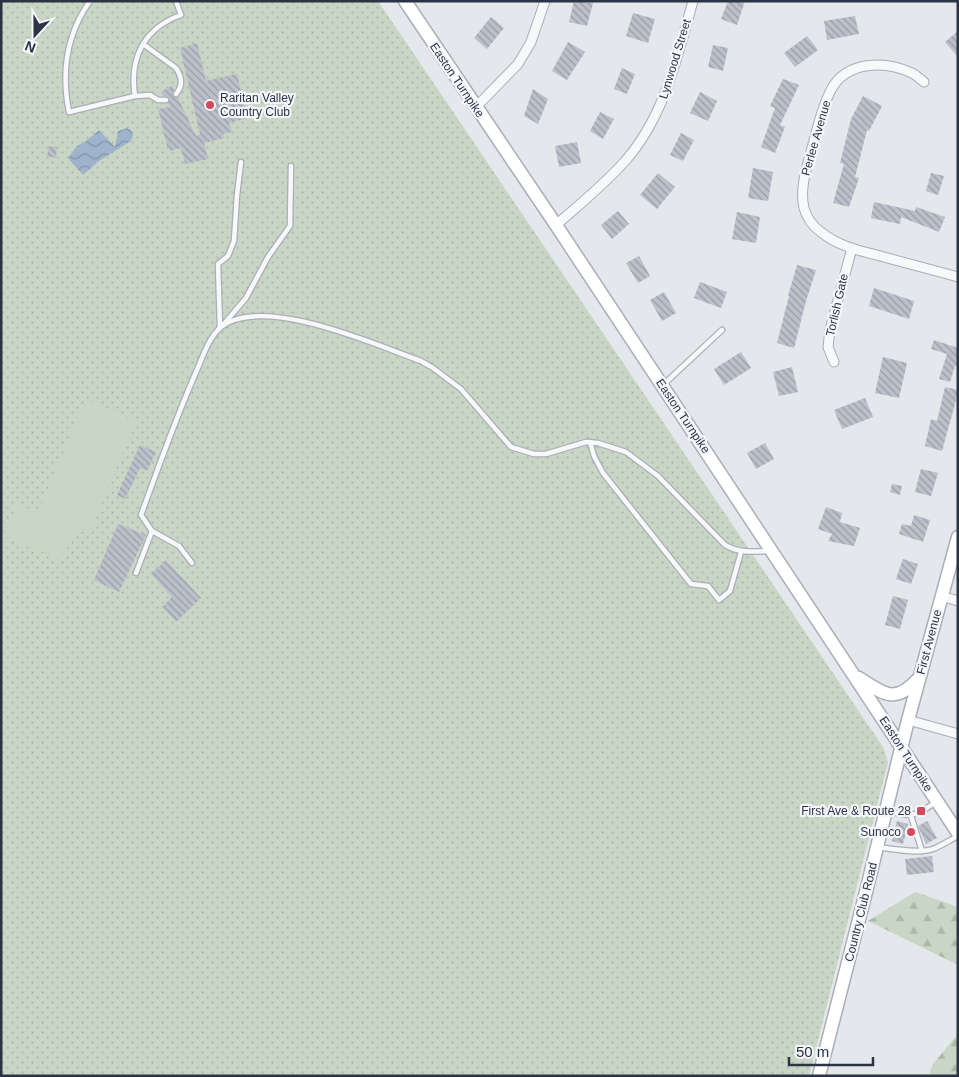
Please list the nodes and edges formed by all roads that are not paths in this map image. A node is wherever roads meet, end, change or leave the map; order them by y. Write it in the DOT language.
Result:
graph roads {
  1 [pos="90,1"];
  2 [pos="176,1"];
  3 [pos="405,1"];
  4 [pos="545,1"];
  5 [pos="693,1"];
  6 [pos="143,44"];
  7 [pos="924,82"];
  8 [pos="176,94"];
  9 [pos="135,96"];
  10 [pos="166,100"];
  11 [pos="476,107"];
  12 [pos="241,162"];
  13 [pos="291,166"];
  14 [pos="556,225"];
  15 [pos="852,248"];
  16 [pos="958,277"];
  17 [pos="220,328"];
  18 [pos="722,330"];
  19 [pos="834,362"];
  20 [pos="662,386"];
  21 [pos="590,442"];
  22 [pos="152,530"];
  23 [pos="958,537"];
  24 [pos="772,550"];
  25 [pos="741,552"];
  26 [pos="192,563"];
  27 [pos="136,573"];
  28 [pos="941,596"];
  29 [pos="958,601"];
  30 [pos="855,676"];
  31 [pos="918,679"];
  32 [pos="908,720"];
  33 [pos="958,734"];
  34 [pos="901,747"];
  35 [pos="937,801"];
  36 [pos="886,810"];
  37 [pos="911,816"];
  38 [pos="958,834"];
  39 [pos="877,846"];
  40 [pos="922,850"];
  41 [pos="819,1076"];
  1 -- 9 [label="lane"];
  2 -- 6 [label="lane"];
  3 -- 11 [label="main road, Easton Turnpike"];
  4 -- 11 [label="street"];
  5 -- 14 [label="street, Lynwood Street"];
  6 -- 8 [label="lane"];
  6 -- 9 [label="lane"];
  7 -- 15 [label="street, Perlee Avenue"];
  9 -- 10 [label="lane"];
  11 -- 14 [label="main road, Easton Turnpike"];
  12 -- 17 [label="lane"];
  13 -- 17 [label="lane"];
  14 -- 20 [label="main road, Easton Turnpike"];
  15 -- 16 [label="street, Perlee Avenue"];
  15 -- 19 [label="street, Torlish Gate"];
  17 -- 21 [label="lane"];
  17 -- 22 [label="lane"];
  18 -- 20 [label="lane"];
  20 -- 24 [label="main road, Easton Turnpike"];
  21 -- 25 [label="lane"];
  21 -- 25 [label="lane"];
  22 -- 26 [label="lane"];
  22 -- 27 [label="lane"];
  23 -- 28 [label="main road, First Avenue"];
  24 -- 25 [label="lane"];
  24 -- 30 [label="main road, Easton Turnpike"];
  28 -- 29 [label="street"];
  28 -- 31 [label="main road, First Avenue"];
  30 -- 31 [label="main road"];
  30 -- 34 [label="main road, Easton Turnpike"];
  31 -- 32 [label="main road, First Avenue"];
  32 -- 33 [label="street"];
  32 -- 34 [label="main road, First Avenue"];
  34 -- 35 [label="main road, Easton Turnpike"];
  34 -- 36 [label="main road, Country Club Road"];
  35 -- 37 [label="lane"];
  35 -- 38 [label="main road, Easton Turnpike"];
  36 -- 37 [label="lane"];
  36 -- 39 [label="main road, Country Club Road"];
  37 -- 40 [label="lane"];
  38 -- 40 [label="lane"];
  39 -- 40 [label="lane"];
  39 -- 41 [label="main road, Country Club Road"];
}
